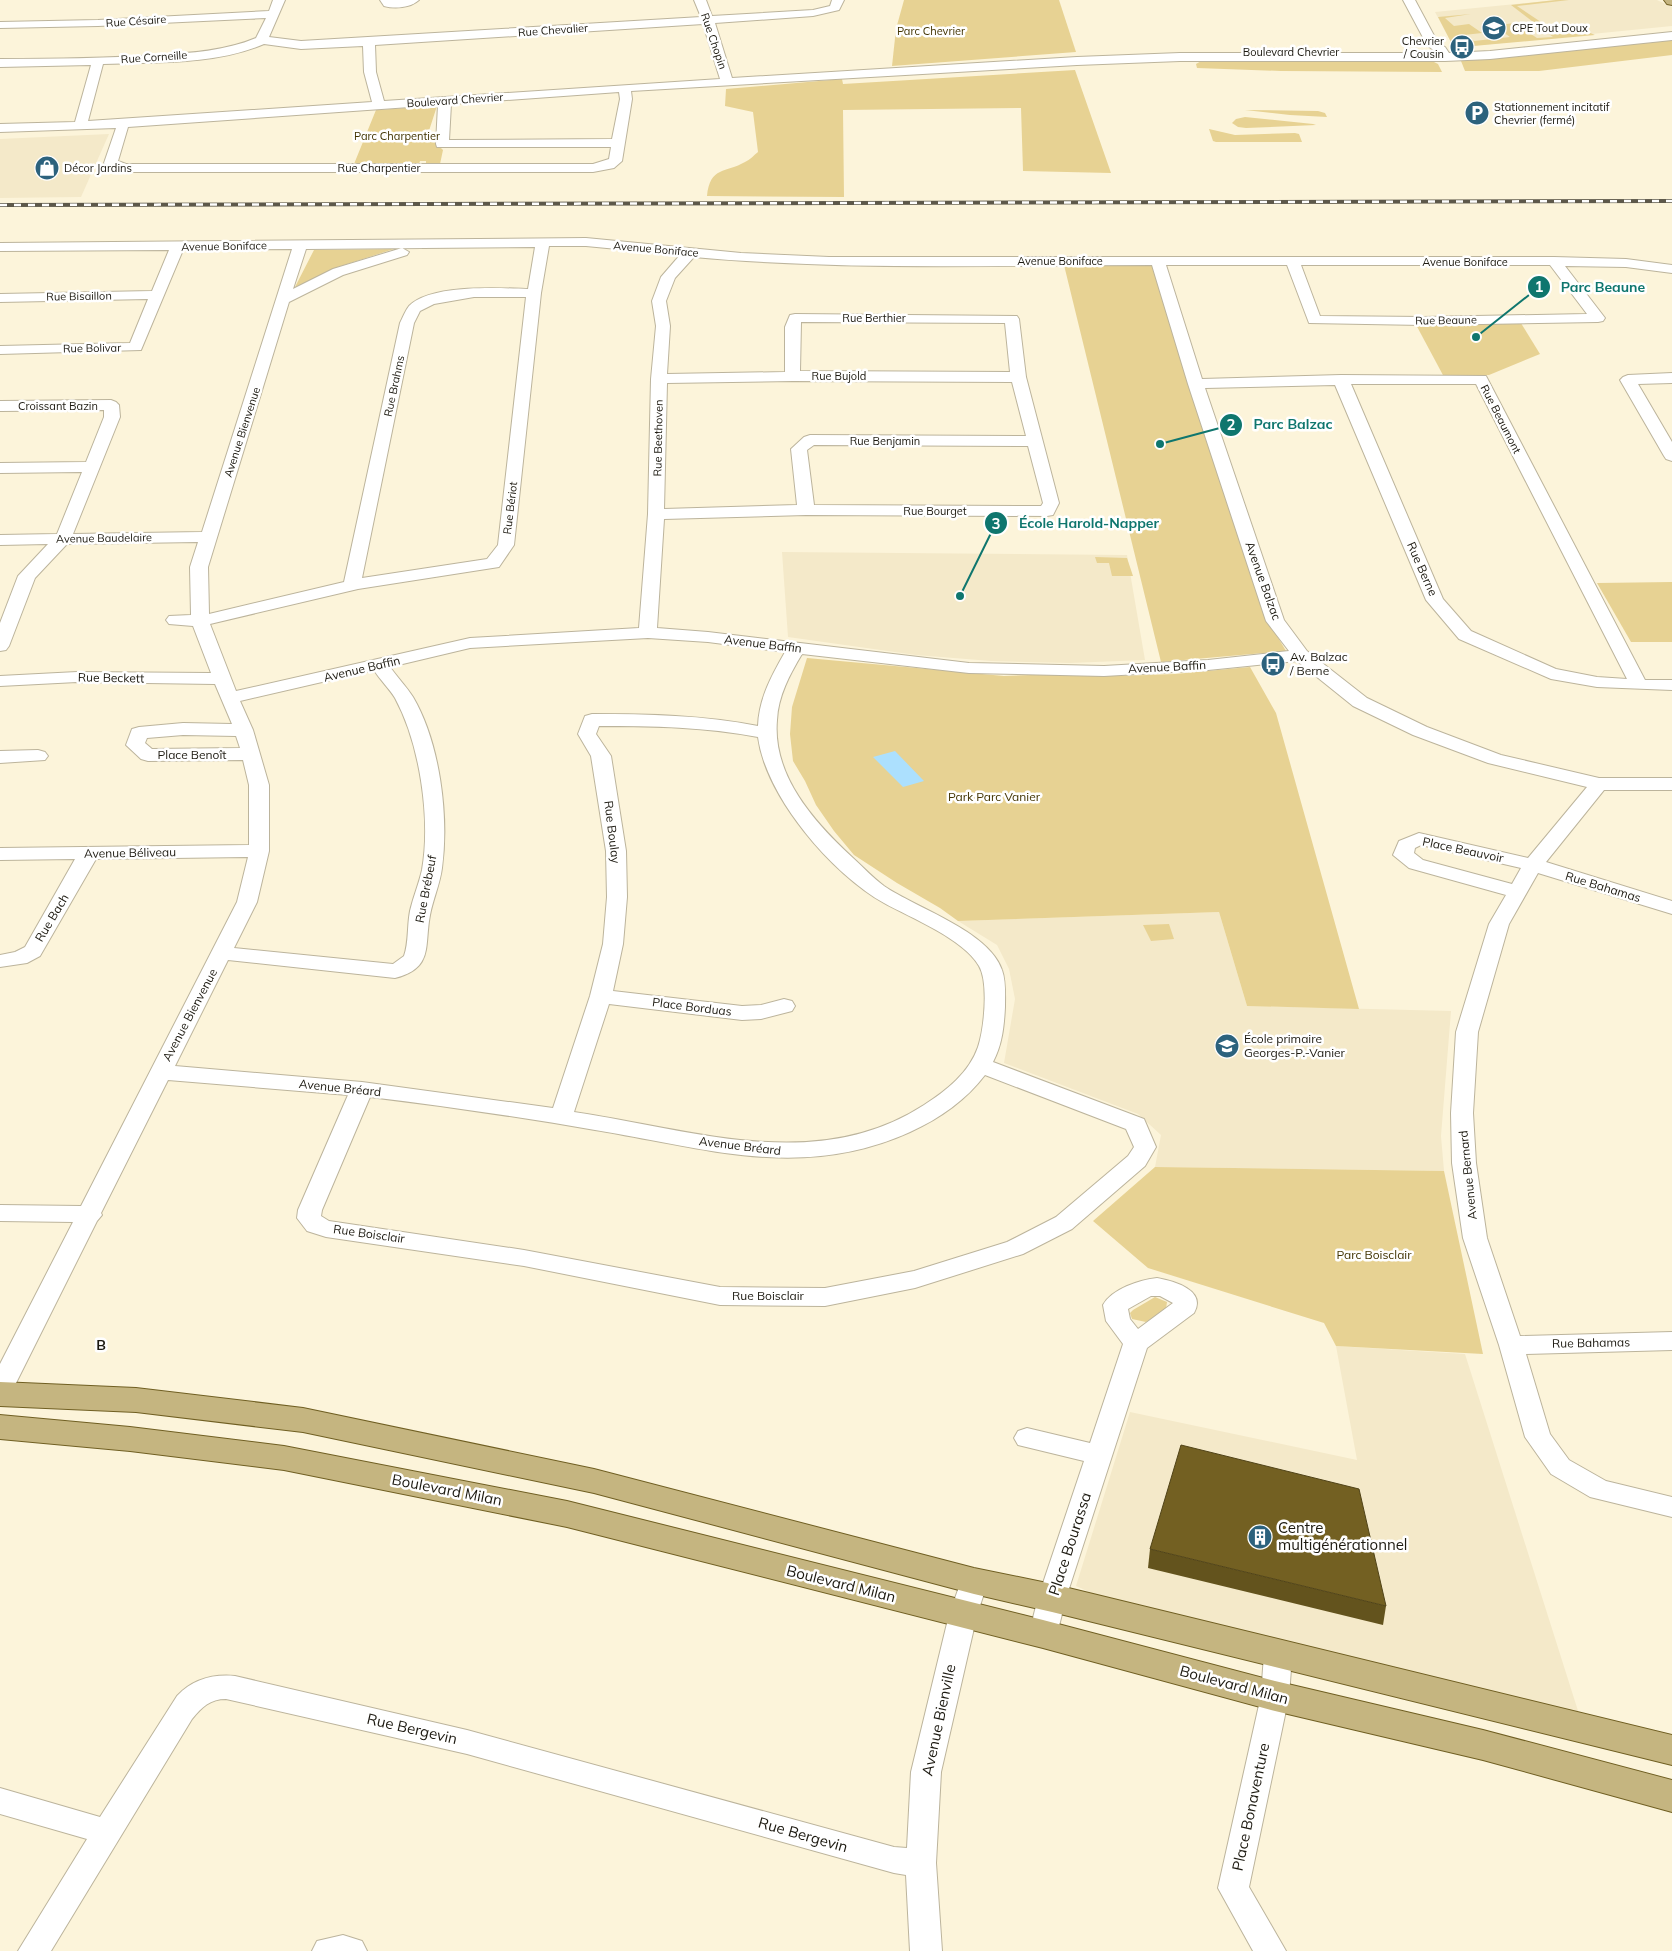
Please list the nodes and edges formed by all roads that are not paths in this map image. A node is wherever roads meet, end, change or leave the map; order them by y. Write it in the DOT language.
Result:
graph roads {
  1 [pos="279,0"];
  2 [pos="387,0"];
  3 [pos="413,0"];
  4 [pos="700,0"];
  5 [pos="838,0"];
  6 [pos="1409,0"];
  7 [pos="174,6"];
  8 [pos="272,14"];
  9 [pos="166,19"];
  10 [pos="707,20"];
  11 [pos="0,24"];
  12 [pos="1672,29"];
  13 [pos="1672,36"];
  14 [pos="1443,37"];
  15 [pos="262,40"];
  16 [pos="369,42"];
  17 [pos="1443,54"];
  18 [pos="98,61"];
  19 [pos="0,63"];
  20 [pos="728,82"];
  21 [pos="624,88"];
  22 [pos="445,100"];
  23 [pos="379,105"];
  24 [pos="122,124"];
  25 [pos="80,126"];
  26 [pos="0,128"];
  27 [pos="618,143"];
  28 [pos="543,242"];
  29 [pos="449,243"];
  30 [pos="300,245"];
  31 [pos="0,247"];
  32 [pos="178,247"];
  33 [pos="690,252"];
  34 [pos="1158,261"];
  35 [pos="1554,261"];
  36 [pos="1293,262"];
  37 [pos="1672,269"];
  38 [pos="534,293"];
  39 [pos="158,295"];
  40 [pos="0,298"];
  41 [pos="284,299"];
  42 [pos="1012,319"];
  43 [pos="0,350"];
  44 [pos="793,376"];
  45 [pos="1018,377"];
  46 [pos="1672,378"];
  47 [pos="659,379"];
  48 [pos="1341,380"];
  49 [pos="1196,384"];
  50 [pos="0,406"];
  51 [pos="1035,441"];
  52 [pos="1672,456"];
  53 [pos="91,467"];
  54 [pos="0,468"];
  55 [pos="806,510"];
  56 [pos="656,514"];
  57 [pos="209,537"];
  58 [pos="63,539"];
  59 [pos="0,540"];
  60 [pos="352,586"];
  61 [pos="175,620"];
  62 [pos="200,621"];
  63 [pos="648,633"];
  64 [pos="0,646"];
  65 [pos="796,648"];
  66 [pos="1301,656"];
  67 [pos="379,665"];
  68 [pos="0,681"];
  69 [pos="1639,685"];
  70 [pos="1672,685"];
  71 [pos="226,688"];
  72 [pos="244,730"];
  73 [pos="767,733"];
  74 [pos="250,754"];
  75 [pos="38,756"];
  76 [pos="0,757"];
  77 [pos="1599,784"];
  78 [pos="1672,784"];
  79 [pos="259,851"];
  80 [pos="88,853"];
  81 [pos="0,854"];
  82 [pos="1533,865"];
  83 [pos="1518,892"];
  84 [pos="1672,908"];
  85 [pos="223,953"];
  86 [pos="0,961"];
  87 [pos="601,996"];
  88 [pos="784,1006"];
  89 [pos="982,1066"];
  90 [pos="161,1072"];
  91 [pos="362,1089"];
  92 [pos="561,1117"];
  93 [pos="0,1213"];
  94 [pos="90,1215"];
  95 [pos="1672,1341"];
  96 [pos="1136,1343"];
  97 [pos="1511,1345"];
  98 [pos="0,1389"];
  99 [pos="0,1394"];
  100 [pos="0,1428"];
  101 [pos="1027,1438"];
  102 [pos="1099,1455"];
  103 [pos="1672,1507"];
  104 [pos="974,1581"];
  105 [pos="1052,1598"];
  106 [pos="963,1616"];
  107 [pos="1043,1634"];
  108 [pos="1278,1655"];
  109 [pos="1275,1696"];
  110 [pos="1672,1750"];
  111 [pos="1672,1796"];
  112 [pos="0,1801"];
  113 [pos="107,1832"];
  114 [pos="921,1863"];
  115 [pos="34,1951"];
  116 [pos="328,1951"];
  117 [pos="351,1951"];
  118 [pos="926,1951"];
  119 [pos="1270,1951"];
  1 -- 8 [label="street"];
  2 -- 3 [label="street"];
  4 -- 10 [label="street, Rue Chopin"];
  5 -- 10 [label="street, Rue Chevalier"];
  6 -- 17 [label="street"];
  7 -- 9 [label="street"];
  8 -- 9 [label="street, Rue Césaire"];
  8 -- 15 [label="street"];
  9 -- 11 [label="street, Rue Césaire"];
  10 -- 16 [label="street, Rue Chevalier"];
  10 -- 20 [label="street, Rue Chopin"];
  12 -- 17 [label="street, Boulevard Chevrier"];
  13 -- 17 [label="street, Boulevard Chevrier"];
  14 -- 17 [label="street"];
  15 -- 16 [label="street, Rue Chevalier"];
  15 -- 18 [label="street, Rue Corneille"];
  16 -- 23 [label="street"];
  17 -- 20 [label="street, Boulevard Chevrier"];
  18 -- 19 [label="street, Rue Corneille"];
  18 -- 25 [label="street"];
  20 -- 21 [label="street, Boulevard Chevrier"];
  21 -- 22 [label="street, Boulevard Chevrier"];
  21 -- 27 [label="street, Rue Charpentier"];
  22 -- 23 [label="street, Boulevard Chevrier"];
  22 -- 27 [label="street"];
  23 -- 24 [label="street, Boulevard Chevrier"];
  24 -- 25 [label="street, Boulevard Chevrier"];
  24 -- 27 [label="street, Rue Charpentier"];
  25 -- 26 [label="street, Boulevard Chevrier"];
  28 -- 29 [label="street, Avenue Boniface"];
  28 -- 33 [label="street, Avenue Boniface"];
  28 -- 38 [label="street, Rue Bériot"];
  29 -- 30 [label="street, Avenue Boniface"];
  29 -- 41 [label="street, Avenue Boniface"];
  30 -- 32 [label="street, Avenue Boniface"];
  30 -- 41 [label="street, Avenue Bienvenue"];
  31 -- 32 [label="street, Avenue Boniface"];
  32 -- 39 [label="street, Rue Bolivar"];
  33 -- 34 [label="street, Avenue Boniface"];
  33 -- 47 [label="street, Rue Beethoven"];
  34 -- 36 [label="street, Avenue Boniface"];
  34 -- 49 [label="street, Avenue Balzac"];
  35 -- 36 [label="street, Avenue Boniface"];
  35 -- 36 [label="street, Rue Beaune"];
  35 -- 37 [label="street, Avenue Boniface"];
  38 -- 60 [label="street, Rue Brahms"];
  38 -- 60 [label="street, Rue Bériot"];
  39 -- 40 [label="street, Rue Bisaillon"];
  39 -- 43 [label="street, Rue Bolivar"];
  41 -- 57 [label="street, Avenue Bienvenue"];
  42 -- 44 [label="street, Rue Berthier"];
  42 -- 45 [label="street, Rue Bourget"];
  44 -- 45 [label="street, Rue Bujold"];
  44 -- 47 [label="street, Rue Bujold"];
  45 -- 51 [label="street, Rue Bourget"];
  46 -- 52 [label="street"];
  47 -- 56 [label="street, Rue Beethoven"];
  48 -- 49 [label="street, Rue Beaumont"];
  48 -- 69 [label="street, Rue Berne"];
  48 -- 69 [label="street, Rue Beaumont"];
  49 -- 66 [label="street, Avenue Balzac"];
  50 -- 53 [label="street, Croissant Bazin"];
  51 -- 55 [label="street, Rue Benjamin"];
  51 -- 55 [label="street, Rue Bourget"];
  53 -- 54 [label="street"];
  53 -- 58 [label="street, Croissant Bazin"];
  55 -- 56 [label="street, Rue Bourget"];
  56 -- 63 [label="street, Rue Beethoven"];
  57 -- 58 [label="street, Avenue Baudelaire"];
  57 -- 62 [label="street, Avenue Bienvenue"];
  58 -- 59 [label="street, Avenue Baudelaire"];
  58 -- 64 [label="street"];
  60 -- 62 [label="street, Rue Bériot"];
  61 -- 62 [label="street"];
  62 -- 71 [label="street, Avenue Bienvenue"];
  63 -- 65 [label="street, Avenue Baffin"];
  63 -- 67 [label="street, Avenue Baffin"];
  65 -- 66 [label="street, Avenue Baffin"];
  65 -- 73 [label="street, Avenue Bréard"];
  66 -- 77 [label="street, Avenue Balzac"];
  67 -- 71 [label="street, Avenue Baffin"];
  67 -- 85 [label="street, Rue Brébeuf"];
  68 -- 71 [label="street, Rue Beckett"];
  69 -- 70 [label="street, Rue Berne"];
  71 -- 72 [label="street, Avenue Bienvenue"];
  72 -- 74 [label="street, Avenue Bienvenue"];
  72 -- 74 [label="street, Place Benoît"];
  73 -- 87 [label="street, Rue Boulay"];
  73 -- 89 [label="street, Avenue Bréard"];
  74 -- 79 [label="street, Avenue Bienvenue"];
  75 -- 76 [label="street"];
  77 -- 78 [label="street, Avenue Balzac"];
  77 -- 82 [label="street, Avenue Bernard"];
  79 -- 80 [label="street, Avenue Béliveau"];
  79 -- 85 [label="street, Avenue Bienvenue"];
  80 -- 81 [label="street, Avenue Béliveau"];
  80 -- 86 [label="street, Rue Bach"];
  82 -- 83 [label="street, Avenue Bernard"];
  82 -- 83 [label="street, Place Beauvoir"];
  82 -- 84 [label="street, Rue Bahamas"];
  83 -- 97 [label="street, Avenue Bernard"];
  85 -- 90 [label="street, Avenue Bienvenue"];
  87 -- 88 [label="street, Place Borduas"];
  87 -- 92 [label="street, Rue Boulay"];
  89 -- 91 [label="street, Rue Boisclair"];
  89 -- 92 [label="street, Avenue Bréard"];
  90 -- 91 [label="street, Avenue Bréard"];
  90 -- 94 [label="street, Avenue Bienvenue"];
  91 -- 92 [label="street, Avenue Bréard"];
  93 -- 94 [label="street"];
  94 -- 98 [label="street, Avenue Bienvenue"];
  95 -- 97 [label="street, Rue Bahamas"];
  96 -- 102 [label="street, Place Bourassa"];
  97 -- 103 [label="street, Avenue Bernard"];
  99 -- 104 [label="main road"];
  100 -- 106 [label="main road, Boulevard Milan"];
  101 -- 102 [label="street"];
  102 -- 105 [label="street, Place Bourassa"];
  104 -- 105 [label="main road"];
  104 -- 106 [label="street, Avenue Bienville"];
  105 -- 107 [label="street, Place Bourassa"];
  105 -- 108 [label="main road"];
  106 -- 107 [label="main road, Boulevard Milan"];
  106 -- 114 [label="street, Avenue Bienville"];
  107 -- 109 [label="main road, Boulevard Milan"];
  108 -- 109 [label="street, Place Bonaventure"];
  108 -- 110 [label="main road"];
  109 -- 111 [label="main road, Boulevard Milan"];
  109 -- 119 [label="street, Place Bonaventure"];
  112 -- 113 [label="street"];
  113 -- 114 [label="street, Rue Bergevin"];
  113 -- 115 [label="street, Rue Bergevin"];
  114 -- 118 [label="street, Avenue Bienville"];
  116 -- 117 [label="street"];
}
